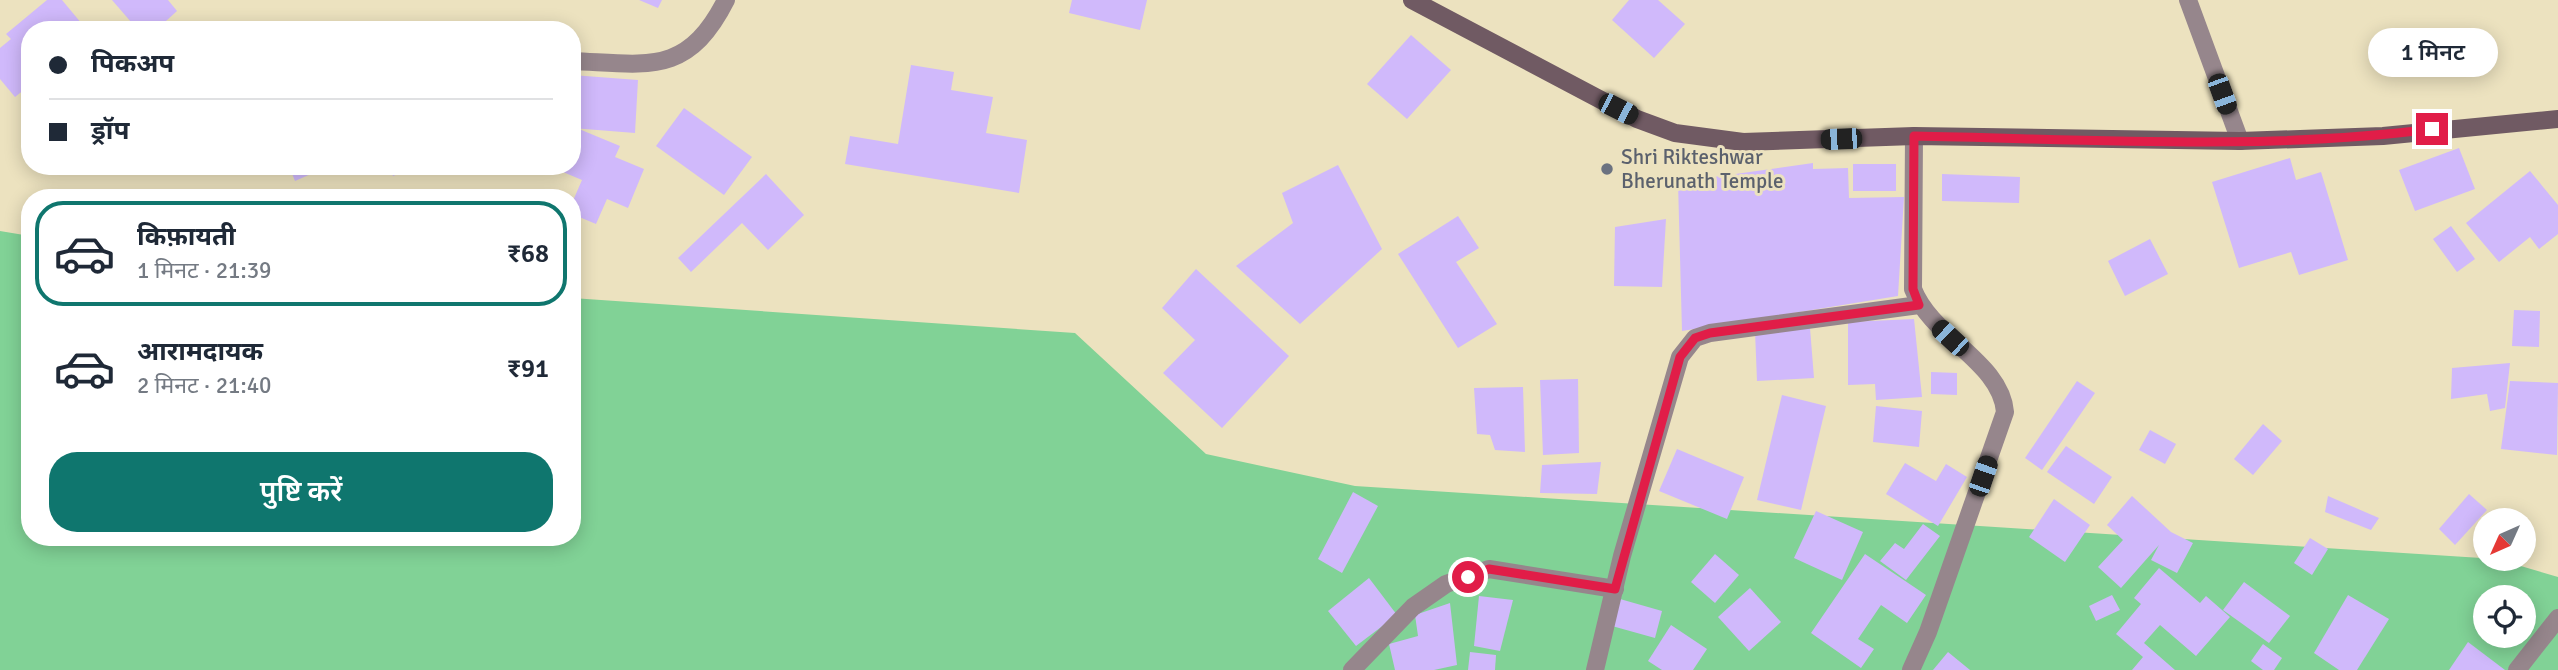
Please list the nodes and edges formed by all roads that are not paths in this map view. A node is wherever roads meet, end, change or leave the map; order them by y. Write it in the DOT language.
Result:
graph roads {
  1 [pos="726,0"];
  2 [pos="1412,0"];
  3 [pos="2188,0"];
  4 [pos="581,61"];
  5 [pos="2558,119"];
  6 [pos="1914,136"];
  7 [pos="2240,141"];
  8 [pos="1919,305"];
  9 [pos="1615,589"];
  10 [pos="2558,618"];
  11 [pos="1352,670"];
  12 [pos="1595,670"];
  13 [pos="1911,670"];
  14 [pos="2516,670"];
  1 -- 4 [label="street"];
  2 -- 6 [label="main road"];
  3 -- 7 [label="street"];
  5 -- 7 [label="main road"];
  6 -- 7 [label="main road"];
  6 -- 8 [label="street"];
  8 -- 9 [label="street"];
  8 -- 13 [label="street"];
  9 -- 11 [label="street"];
  9 -- 12 [label="street"];
  10 -- 14 [label="street"];
}
